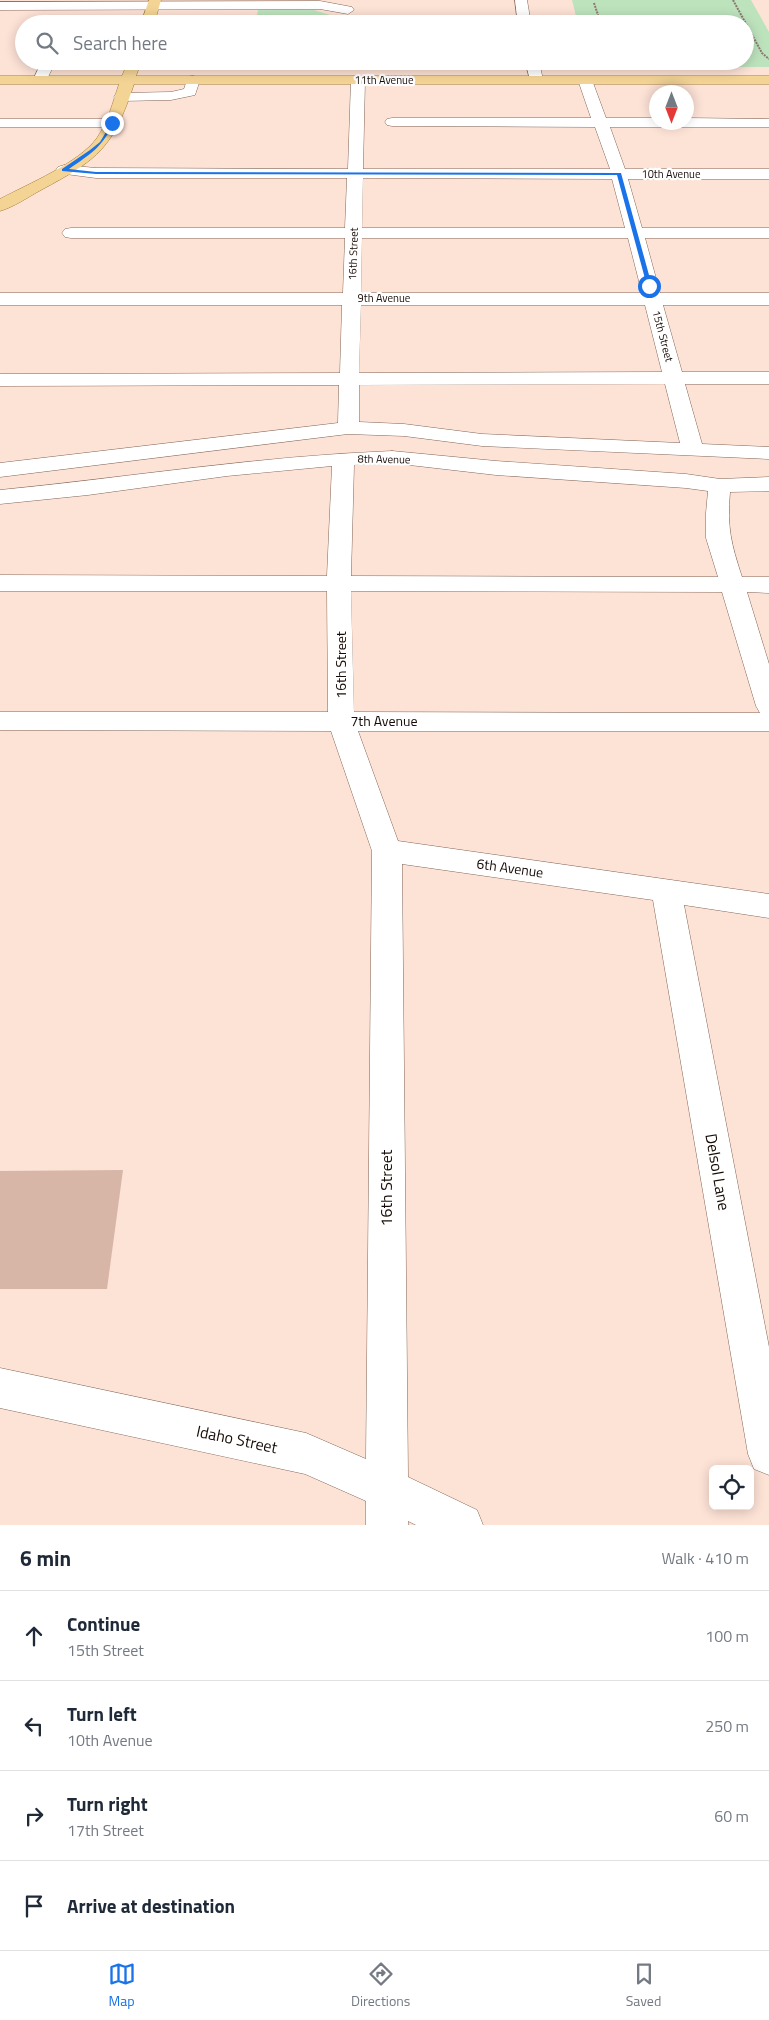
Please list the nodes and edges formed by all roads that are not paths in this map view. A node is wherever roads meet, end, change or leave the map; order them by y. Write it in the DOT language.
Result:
graph roads {
  1 [pos="521,0"];
  2 [pos="154,3"];
  3 [pos="0,6"];
  4 [pos="74,8"];
  5 [pos="348,10"];
  6 [pos="150,15"];
  7 [pos="524,15"];
  8 [pos="45,70"];
  9 [pos="131,70"];
  10 [pos="534,70"];
  11 [pos="0,80"];
  12 [pos="40,80"];
  13 [pos="128,80"];
  14 [pos="193,80"];
  15 [pos="358,80"];
  16 [pos="536,80"];
  17 [pos="585,80"];
  18 [pos="769,80"];
  19 [pos="121,97"];
  20 [pos="392,122"];
  21 [pos="0,123"];
  22 [pos="112,123"];
  23 [pos="601,123"];
  24 [pos="769,123"];
  25 [pos="64,170"];
  26 [pos="356,174"];
  27 [pos="619,174"];
  28 [pos="769,174"];
  29 [pos="0,206"];
  30 [pos="72,233"];
  31 [pos="354,233"];
  32 [pos="635,233"];
  33 [pos="769,233"];
  34 [pos="0,298"];
  35 [pos="352,298"];
  36 [pos="653,298"];
  37 [pos="769,299"];
  38 [pos="674,378"];
  39 [pos="769,378"];
  40 [pos="350,379"];
  41 [pos="0,380"];
  42 [pos="348,428"];
  43 [pos="693,450"];
  44 [pos="769,453"];
  45 [pos="343,459"];
  46 [pos="0,470"];
  47 [pos="769,484"];
  48 [pos="720,486"];
  49 [pos="0,497"];
  50 [pos="0,583"];
  51 [pos="340,584"];
  52 [pos="732,585"];
  53 [pos="769,585"];
  54 [pos="769,706"];
  55 [pos="0,721"];
  56 [pos="341,721"];
  57 [pos="769,722"];
  58 [pos="387,851"];
  59 [pos="666,890"];
  60 [pos="769,906"];
  61 [pos="0,1388"];
  62 [pos="769,1454"];
  63 [pos="387,1507"];
  64 [pos="462,1525"];
  1 -- 7 [label="street"];
  2 -- 4 [label="street"];
  2 -- 5 [label="street"];
  2 -- 6 [label="main road"];
  3 -- 4 [label="street"];
  8 -- 12 [label="street"];
  9 -- 13 [label="main road"];
  10 -- 16 [label="street"];
  11 -- 12 [label="main road, 11th Avenue"];
  12 -- 13 [label="main road, 11th Avenue"];
  13 -- 14 [label="main road, 11th Avenue"];
  13 -- 19 [label="main road"];
  14 -- 15 [label="main road, 11th Avenue"];
  14 -- 19 [label="street"];
  15 -- 16 [label="main road, 11th Avenue"];
  15 -- 26 [label="street, 16th Street"];
  16 -- 17 [label="main road, 11th Avenue"];
  17 -- 18 [label="main road, 11th Avenue"];
  17 -- 23 [label="street, 15th Street"];
  19 -- 22 [label="main road"];
  20 -- 23 [label="street"];
  21 -- 22 [label="street"];
  22 -- 25 [label="main road"];
  23 -- 24 [label="street"];
  23 -- 27 [label="street, 15th Street"];
  25 -- 26 [label="street, 10th Avenue"];
  25 -- 29 [label="main road"];
  26 -- 27 [label="street, 10th Avenue"];
  26 -- 31 [label="street, 16th Street"];
  27 -- 28 [label="street, 10th Avenue"];
  27 -- 32 [label="street, 15th Street"];
  30 -- 31 [label="street"];
  31 -- 32 [label="street"];
  31 -- 35 [label="street, 16th Street"];
  32 -- 33 [label="street"];
  32 -- 36 [label="street, 15th Street"];
  34 -- 35 [label="street, 9th Avenue"];
  35 -- 36 [label="street, 9th Avenue"];
  35 -- 40 [label="street, 16th Street"];
  36 -- 37 [label="street, 9th Avenue"];
  36 -- 38 [label="street, 15th Street"];
  38 -- 39 [label="street"];
  38 -- 40 [label="street"];
  38 -- 43 [label="street, 15th Street"];
  40 -- 41 [label="street"];
  40 -- 42 [label="street, 16th Street"];
  42 -- 43 [label="street"];
  42 -- 46 [label="street"];
  43 -- 44 [label="street"];
  45 -- 48 [label="street, 8th Avenue"];
  45 -- 49 [label="street, 8th Avenue"];
  45 -- 51 [label="street, 16th Street"];
  47 -- 48 [label="street, 8th Avenue"];
  48 -- 52 [label="street"];
  50 -- 51 [label="street"];
  51 -- 52 [label="street"];
  51 -- 56 [label="street, 16th Street"];
  52 -- 53 [label="street"];
  52 -- 54 [label="street"];
  55 -- 56 [label="street, 7th Avenue"];
  56 -- 57 [label="street, 7th Avenue"];
  56 -- 58 [label="street"];
  58 -- 59 [label="street, 6th Avenue"];
  58 -- 63 [label="street, 16th Street"];
  59 -- 60 [label="street, 6th Avenue"];
  59 -- 62 [label="street, Delsol Lane"];
  61 -- 63 [label="street, Idaho Street"];
  63 -- 64 [label="street, Idaho Street"];
}
